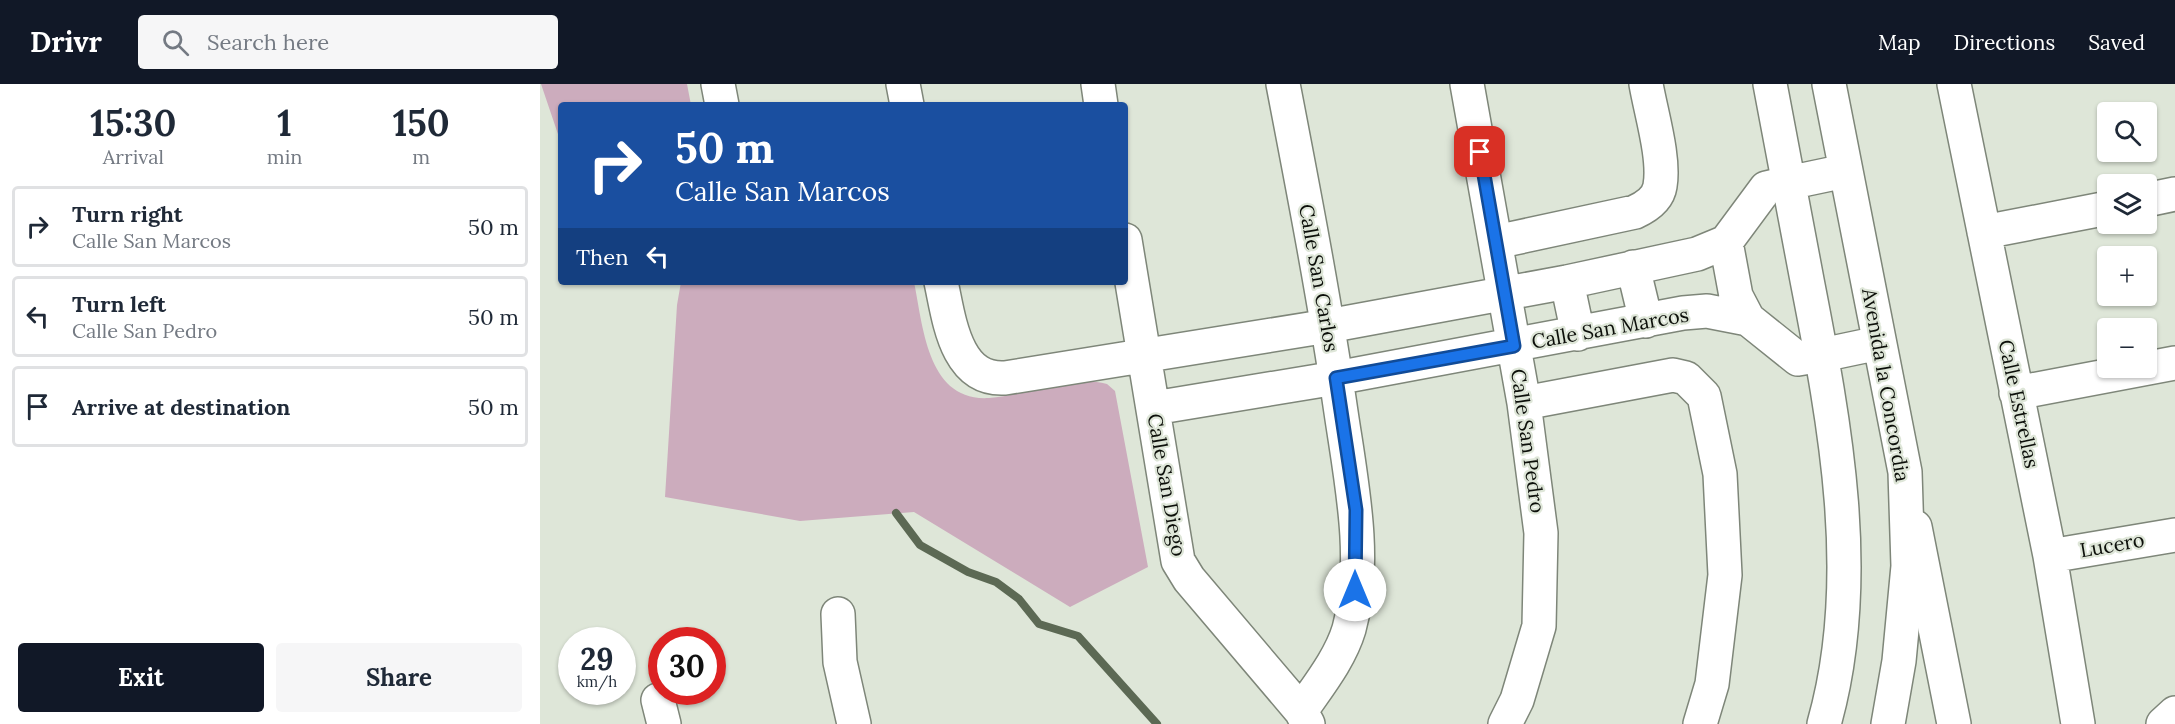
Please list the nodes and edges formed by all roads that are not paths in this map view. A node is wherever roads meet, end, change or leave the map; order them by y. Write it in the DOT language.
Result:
graph roads {
  1 [pos="718,84"];
  2 [pos="903,84"];
  3 [pos="1098,84"];
  4 [pos="1283,84"];
  5 [pos="1467,84"];
  6 [pos="1646,84"];
  7 [pos="1770,84"];
  8 [pos="1829,84"];
  9 [pos="1954,84"];
  10 [pos="721,102"];
  11 [pos="906,102"];
  12 [pos="1101,102"];
  13 [pos="1845,171"];
  14 [pos="1788,183"];
  15 [pos="2175,194"];
  16 [pos="2157,198"];
  17 [pos="2097,210"];
  18 [pos="1984,232"];
  19 [pos="1496,242"];
  20 [pos="1726,242"];
  21 [pos="1128,257"];
  22 [pos="1634,267"];
  23 [pos="1567,282"];
  24 [pos="942,285"];
  25 [pos="1504,293"];
  26 [pos="1748,318"];
  27 [pos="1646,321"];
  28 [pos="1328,326"];
  29 [pos="1578,334"];
  30 [pos="1879,343"];
  31 [pos="1514,346"];
  32 [pos="1822,354"];
  33 [pos="1145,356"];
  34 [pos="2175,363"];
  35 [pos="1336,378"];
  36 [pos="2016,393"];
  37 [pos="1524,403"];
  38 [pos="1154,408"];
  39 [pos="1905,472"];
  40 [pos="2175,535"];
  41 [pos="2050,556"];
  42 [pos="838,614"];
  43 [pos="2175,713"];
  44 [pos="1305,718"];
  45 [pos="855,723"];
  46 [pos="1505,724"];
  47 [pos="1700,724"];
  48 [pos="1824,724"];
  49 [pos="1888,724"];
  50 [pos="1954,724"];
  51 [pos="2078,724"];
  52 [pos="2163,724"];
  1 -- 10 [label="street"];
  2 -- 11 [label="street"];
  3 -- 12 [label="street"];
  4 -- 28 [label="street, Calle San Carlos"];
  5 -- 19 [label="street, Calle San Pedro"];
  6 -- 19 [label="street"];
  7 -- 14 [label="street"];
  8 -- 13 [label="street, Avenida la Concordia"];
  9 -- 18 [label="street, Calle Estrellas"];
  13 -- 14 [label="street"];
  13 -- 30 [label="street, Avenida la Concordia"];
  14 -- 20 [label="street"];
  14 -- 32 [label="street"];
  15 -- 16 [label="street"];
  17 -- 18 [label="street"];
  18 -- 36 [label="street, Calle Estrellas"];
  19 -- 25 [label="street, Calle San Pedro"];
  20 -- 22 [label="street"];
  20 -- 26 [label="street"];
  21 -- 33 [label="street, Calle San Diego"];
  22 -- 23 [label="street"];
  22 -- 27 [label="street"];
  23 -- 25 [label="street"];
  23 -- 29 [label="street"];
  24 -- 33 [label="street"];
  25 -- 28 [label="street"];
  25 -- 31 [label="street, Calle San Pedro"];
  26 -- 27 [label="street, Calle San Marcos"];
  26 -- 32 [label="street"];
  27 -- 29 [label="street, Calle San Marcos"];
  28 -- 33 [label="street"];
  28 -- 35 [label="street, Calle San Carlos"];
  29 -- 31 [label="street, Calle San Marcos"];
  30 -- 32 [label="street"];
  30 -- 39 [label="street, Avenida la Concordia"];
  31 -- 35 [label="street, Calle San Marcos"];
  31 -- 37 [label="street, Calle San Pedro"];
  32 -- 48 [label="street"];
  33 -- 38 [label="street, Calle San Diego"];
  34 -- 36 [label="street"];
  35 -- 38 [label="street, Calle San Marcos"];
  35 -- 44 [label="street, Calle San Carlos"];
  36 -- 41 [label="street, Calle Estrellas"];
  37 -- 46 [label="street, Calle San Pedro"];
  37 -- 47 [label="street"];
  38 -- 44 [label="street, Calle San Diego"];
  39 -- 49 [label="street, Avenida la Concordia"];
  39 -- 50 [label="street"];
  40 -- 41 [label="street, Lucero"];
  41 -- 51 [label="street, Calle Estrellas"];
  42 -- 45 [label="street"];
  43 -- 52 [label="street"];
}
